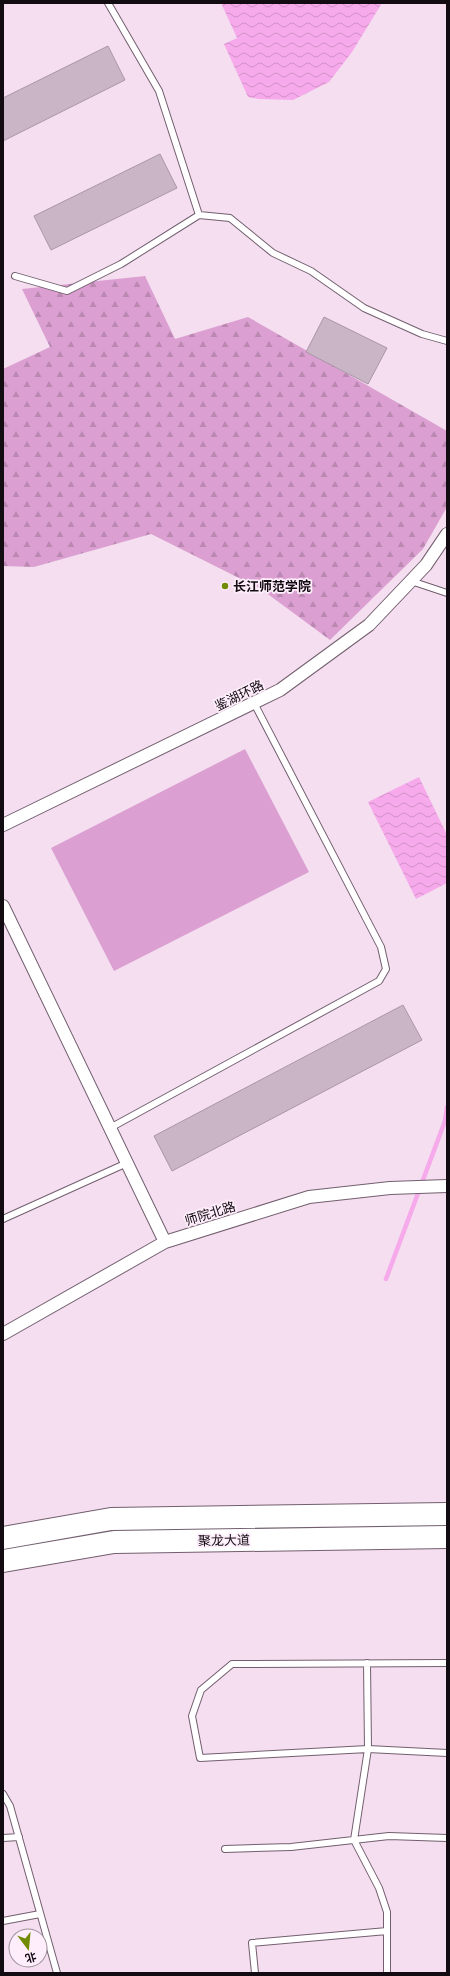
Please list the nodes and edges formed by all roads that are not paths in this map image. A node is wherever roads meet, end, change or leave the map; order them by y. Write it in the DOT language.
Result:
graph roads {
  1 [pos="108,3"];
  2 [pos="199,215"];
  3 [pos="15,276"];
  4 [pos="447,341"];
  5 [pos="447,534"];
  6 [pos="411,581"];
  7 [pos="447,593"];
  8 [pos="254,703"];
  9 [pos="3,825"];
  10 [pos="3,906"];
  11 [pos="110,1128"];
  12 [pos="127,1163"];
  13 [pos="447,1186"];
  14 [pos="3,1219"];
  15 [pos="165,1242"];
  16 [pos="3,1334"];
  17 [pos="447,1514"];
  18 [pos="447,1537"];
  19 [pos="3,1538"];
  20 [pos="3,1561"];
  21 [pos="367,1663"];
  22 [pos="447,1663"];
  23 [pos="368,1749"];
  24 [pos="447,1753"];
  25 [pos="3,1794"];
  26 [pos="19,1837"];
  27 [pos="3,1838"];
  28 [pos="447,1838"];
  29 [pos="354,1840"];
  30 [pos="225,1850"];
  31 [pos="40,1914"];
  32 [pos="3,1921"];
  33 [pos="387,1931"];
  34 [pos="57,1973"];
  35 [pos="255,1973"];
  36 [pos="387,1973"];
  1 -- 2 [label="lane"];
  2 -- 3 [label="lane"];
  2 -- 4 [label="lane"];
  5 -- 6 [label="street, 鉴湖环路"];
  6 -- 7 [label="lane"];
  6 -- 8 [label="street, 鉴湖环路"];
  8 -- 9 [label="street, 鉴湖环路"];
  8 -- 11 [label="lane"];
  10 -- 11 [label="street"];
  11 -- 12 [label="street"];
  12 -- 14 [label="lane"];
  12 -- 15 [label="street"];
  13 -- 15 [label="street, 师院北路"];
  15 -- 16 [label="street, 师院北路"];
  17 -- 19 [label="highway, 聚龙大道"];
  18 -- 20 [label="highway, 聚龙大道"];
  21 -- 22 [label="lane"];
  21 -- 23 [label="lane"];
  21 -- 23 [label="lane"];
  23 -- 24 [label="lane"];
  23 -- 29 [label="lane"];
  25 -- 26 [label="lane"];
  26 -- 27 [label="lane"];
  26 -- 31 [label="lane"];
  28 -- 29 [label="lane"];
  29 -- 30 [label="lane"];
  29 -- 33 [label="lane"];
  31 -- 32 [label="lane"];
  31 -- 34 [label="lane"];
  33 -- 35 [label="lane"];
  33 -- 36 [label="lane"];
}
